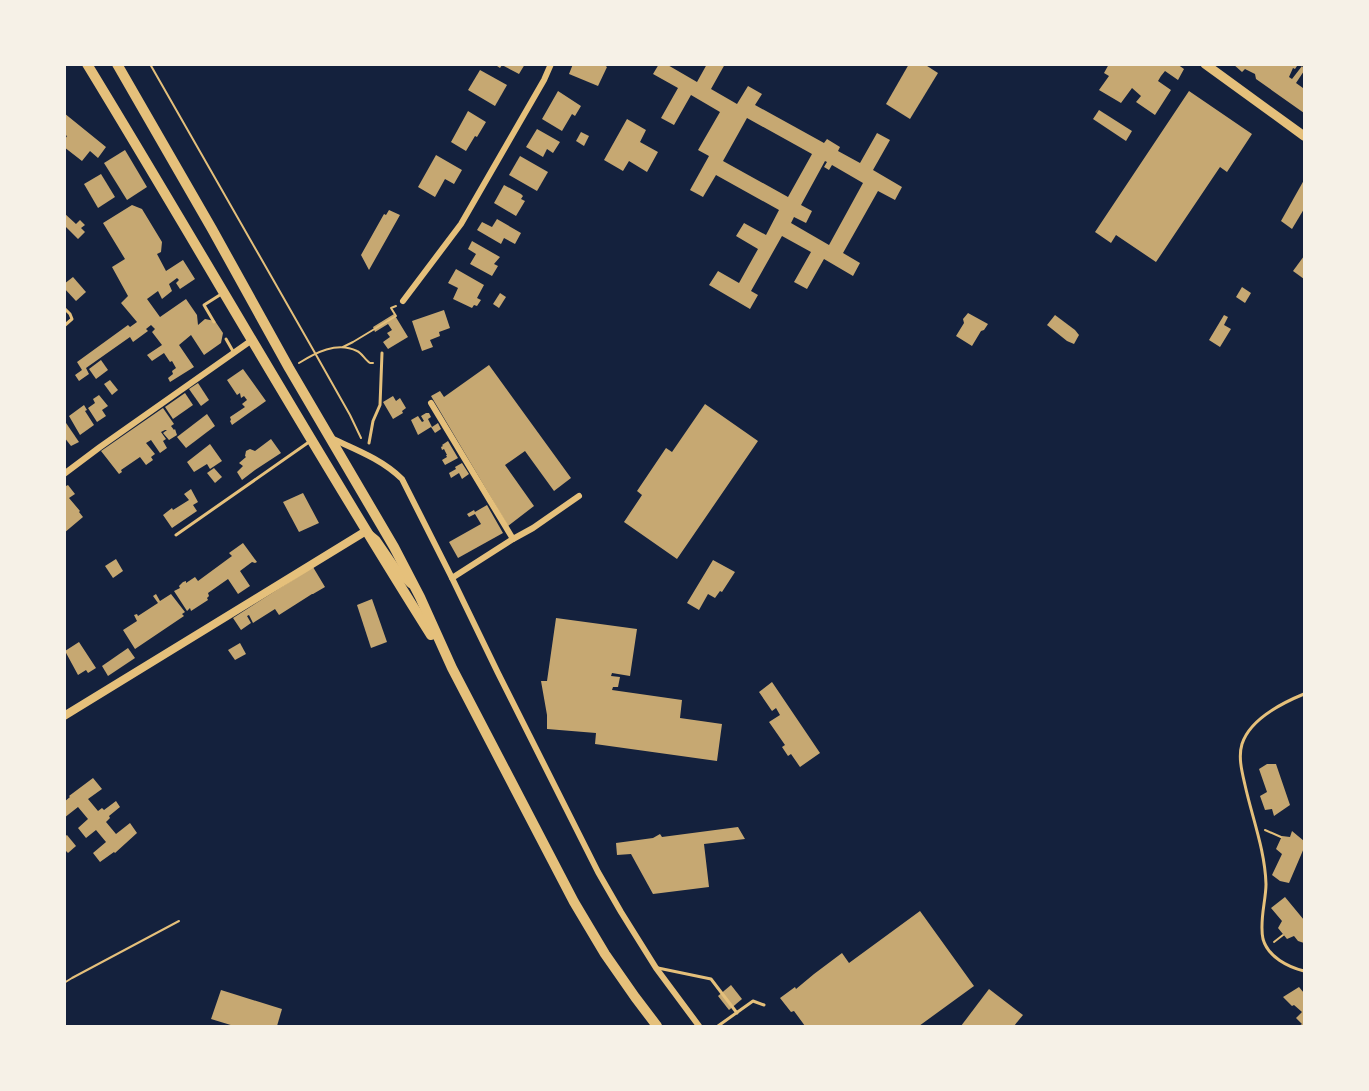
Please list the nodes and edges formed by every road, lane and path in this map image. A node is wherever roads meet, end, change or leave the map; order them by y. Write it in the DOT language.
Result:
graph roads {
  1 [pos="87,64"];
  2 [pos="117,64"];
  3 [pos="150,64"];
  4 [pos="551,64"];
  5 [pos="1210,66"];
  6 [pos="1305,136"];
  7 [pos="224,292"];
  8 [pos="403,301"];
  9 [pos="64,308"];
  10 [pos="391,308"];
  11 [pos="214,322"];
  12 [pos="64,326"];
  13 [pos="226,339"];
  14 [pos="252,340"];
  15 [pos="343,347"];
  16 [pos="234,353"];
  17 [pos="315,353"];
  18 [pos="382,353"];
  19 [pos="382,362"];
  20 [pos="431,404"];
  21 [pos="330,438"];
  22 [pos="312,440"];
  23 [pos="369,443"];
  24 [pos="370,457"];
  25 [pos="64,474"];
  26 [pos="579,496"];
  27 [pos="366,531"];
  28 [pos="176,536"];
  29 [pos="513,539"];
  30 [pos="452,578"];
  31 [pos="420,597"];
  32 [pos="452,668"];
  33 [pos="1305,694"];
  34 [pos="64,716"];
  35 [pos="1255,825"];
  36 [pos="1281,837"];
  37 [pos="179,921"];
  38 [pos="1283,935"];
  39 [pos="1268,947"];
  40 [pos="656,968"];
  41 [pos="1305,971"];
  42 [pos="64,983"];
  43 [pos="764,1005"];
  44 [pos="737,1013"];
  45 [pos="657,1026"];
  46 [pos="699,1026"];
  47 [pos="718,1026"];
  1 -- 7 [label="main road"];
  2 -- 21 [label="main road"];
  3 -- 17 [label="path"];
  4 -- 8 [label="street"];
  5 -- 6 [label="main road"];
  7 -- 11 [label="lane"];
  7 -- 14 [label="main road"];
  9 -- 12 [label="lane"];
  10 -- 15 [label="path"];
  13 -- 16 [label="lane"];
  14 -- 16 [label="street"];
  14 -- 22 [label="main road"];
  15 -- 17 [label="path"];
  15 -- 19 [label="path"];
  16 -- 25 [label="street"];
  17 -- 24 [label="path"];
  18 -- 19 [label="lane"];
  19 -- 23 [label="lane"];
  20 -- 29 [label="street"];
  21 -- 24 [label="street"];
  21 -- 31 [label="main road"];
  22 -- 27 [label="main road"];
  22 -- 28 [label="lane"];
  24 -- 30 [label="street"];
  26 -- 29 [label="street"];
  27 -- 31 [label="street"];
  27 -- 32 [label="main road"];
  27 -- 34 [label="street"];
  29 -- 30 [label="street"];
  30 -- 40 [label="street"];
  31 -- 32 [label="main road"];
  32 -- 45 [label="main road"];
  33 -- 35 [label="lane"];
  35 -- 36 [label="path"];
  35 -- 39 [label="lane"];
  37 -- 42 [label="path"];
  38 -- 39 [label="path"];
  39 -- 41 [label="lane"];
  40 -- 44 [label="lane"];
  40 -- 46 [label="street"];
  43 -- 44 [label="lane"];
  44 -- 47 [label="lane"];
}
